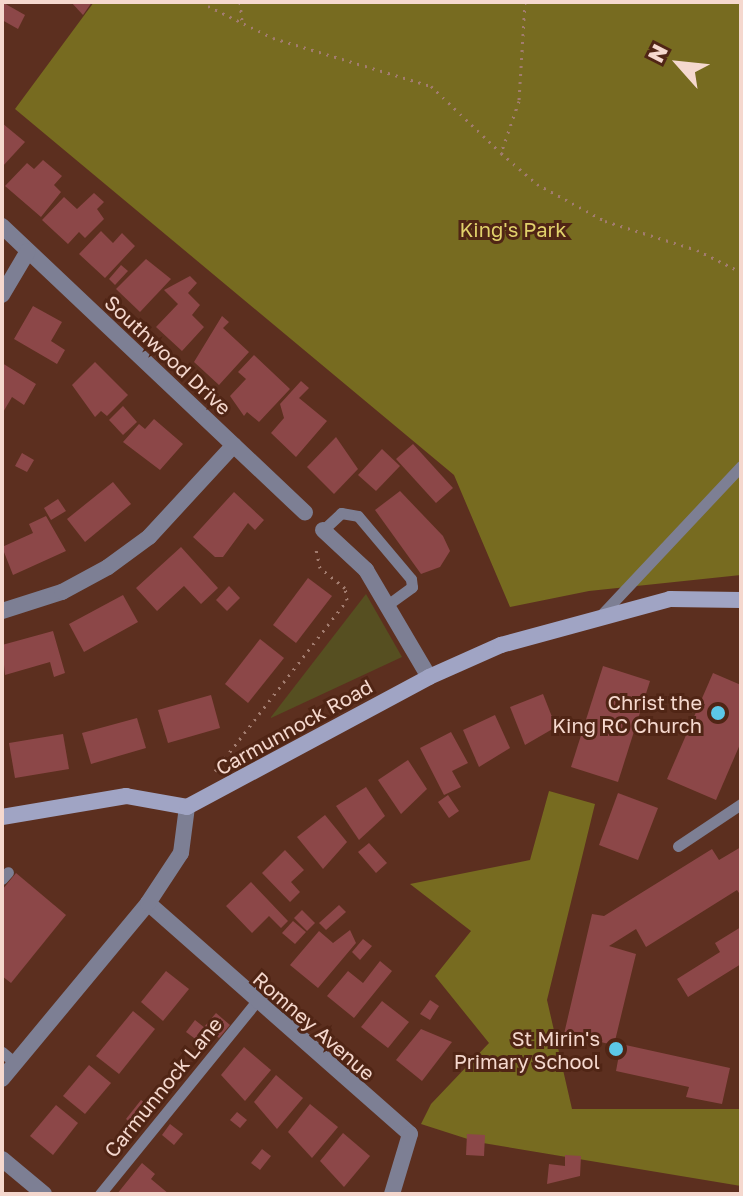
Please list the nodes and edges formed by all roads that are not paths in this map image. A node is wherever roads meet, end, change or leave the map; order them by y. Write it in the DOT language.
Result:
graph roads {
  1 [pos="2,226"];
  2 [pos="28,251"];
  3 [pos="2,295"];
  4 [pos="234,445"];
  5 [pos="741,466"];
  6 [pos="305,513"];
  7 [pos="323,530"];
  8 [pos="741,600"];
  9 [pos="390,603"];
  10 [pos="2,611"];
  11 [pos="603,613"];
  12 [pos="429,677"];
  13 [pos="741,804"];
  14 [pos="187,807"];
  15 [pos="2,817"];
  16 [pos="678,846"];
  17 [pos="148,903"];
  18 [pos="255,1003"];
  19 [pos="9,1058"];
  20 [pos="2,1079"];
  21 [pos="2,1159"];
  22 [pos="44,1194"];
  23 [pos="100,1194"];
  24 [pos="392,1194"];
  1 -- 2 [label="street, Southwood Drive"];
  2 -- 3 [label="street"];
  2 -- 4 [label="street, Southwood Drive"];
  4 -- 6 [label="street, Southwood Drive"];
  4 -- 10 [label="street"];
  5 -- 11 [label="lane"];
  7 -- 9 [label="street"];
  7 -- 9 [label="lane"];
  8 -- 11 [label="main road, Carmunnock Road"];
  9 -- 12 [label="street"];
  11 -- 12 [label="main road, Carmunnock Road"];
  12 -- 14 [label="main road, Carmunnock Road"];
  13 -- 16 [label="lane"];
  14 -- 15 [label="main road"];
  14 -- 17 [label="street"];
  17 -- 18 [label="street, Romney Avenue"];
  17 -- 19 [label="street"];
  18 -- 23 [label="lane, Carmunnock Lane"];
  18 -- 24 [label="street, Romney Avenue"];
  19 -- 20 [label="street"];
  21 -- 22 [label="street"];
}
